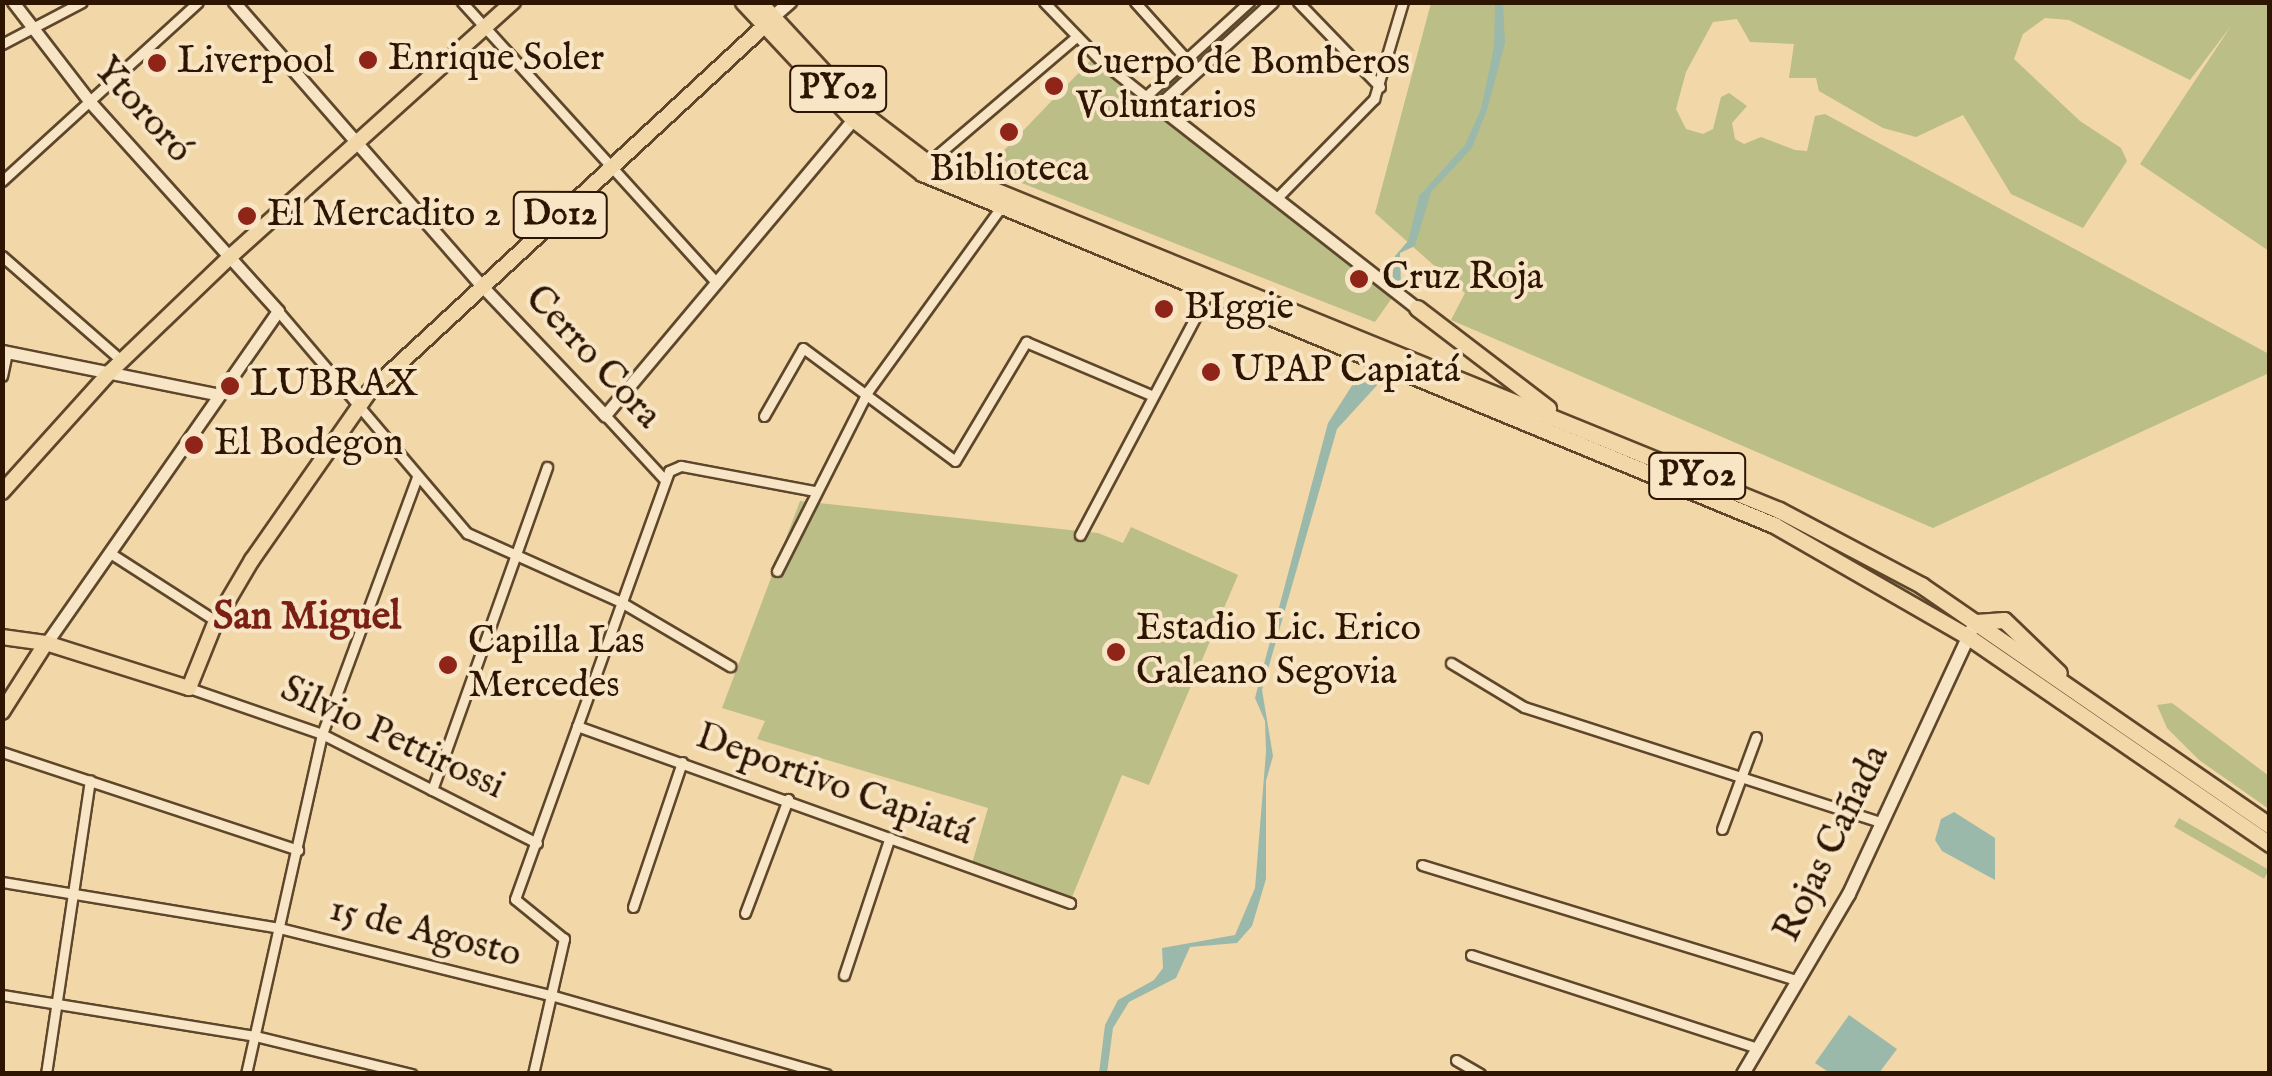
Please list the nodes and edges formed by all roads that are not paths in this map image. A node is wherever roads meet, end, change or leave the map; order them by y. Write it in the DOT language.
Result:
graph roads {
  1 [pos="13,2"];
  2 [pos="82,2"];
  3 [pos="198,2"];
  4 [pos="234,2"];
  5 [pos="462,2"];
  6 [pos="500,2"];
  7 [pos="512,2"];
  8 [pos="743,2"];
  9 [pos="760,2"];
  10 [pos="790,2"];
  11 [pos="1044,2"];
  12 [pos="1135,2"];
  13 [pos="1249,2"];
  14 [pos="1272,2"];
  15 [pos="1298,2"];
  16 [pos="1402,2"];
  17 [pos="769,22"];
  18 [pos="482,24"];
  19 [pos="29,28"];
  20 [pos="1076,37"];
  21 [pos="2,44"];
  22 [pos="1187,60"];
  23 [pos="1380,87"];
  24 [pos="1146,96"];
  25 [pos="90,102"];
  26 [pos="1158,106"];
  27 [pos="853,119"];
  28 [pos="356,142"];
  29 [pos="928,164"];
  30 [pos="612,168"];
  31 [pos="2,181"];
  32 [pos="1277,198"];
  33 [pos="1001,207"];
  34 [pos="233,254"];
  35 [pos="2,256"];
  36 [pos="714,280"];
  37 [pos="482,285"];
  38 [pos="1209,291"];
  39 [pos="1417,308"];
  40 [pos="278,311"];
  41 [pos="1361,344"];
  42 [pos="5,351"];
  43 [pos="1403,361"];
  44 [pos="117,366"];
  45 [pos="2,376"];
  46 [pos="868,391"];
  47 [pos="216,394"];
  48 [pos="1153,396"];
  49 [pos="357,406"];
  50 [pos="605,415"];
  51 [pos="764,416"];
  52 [pos="1572,424"];
  53 [pos="548,467"];
  54 [pos="417,477"];
  55 [pos="665,480"];
  56 [pos="815,491"];
  57 [pos="2,492"];
  58 [pos="1080,536"];
  59 [pos="110,553"];
  60 [pos="515,557"];
  61 [pos="777,571"];
  62 [pos="619,601"];
  63 [pos="216,620"];
  64 [pos="1972,630"];
  65 [pos="2,637"];
  66 [pos="46,643"];
  67 [pos="1451,663"];
  68 [pos="730,666"];
  69 [pos="189,688"];
  70 [pos="3,712"];
  71 [pos="576,726"];
  72 [pos="322,734"];
  73 [pos="1756,737"];
  74 [pos="2,752"];
  75 [pos="682,762"];
  76 [pos="1738,776"];
  77 [pos="90,780"];
  78 [pos="432,790"];
  79 [pos="788,799"];
  80 [pos="1882,822"];
  81 [pos="2270,826"];
  82 [pos="1722,829"];
  83 [pos="890,837"];
  84 [pos="537,844"];
  85 [pos="2270,844"];
  86 [pos="298,850"];
  87 [pos="1422,865"];
  88 [pos="2,882"];
  89 [pos="73,894"];
  90 [pos="1070,903"];
  91 [pos="632,908"];
  92 [pos="746,912"];
  93 [pos="279,928"];
  94 [pos="1470,955"];
  95 [pos="844,975"];
  96 [pos="1798,982"];
  97 [pos="2,995"];
  98 [pos="554,996"];
  99 [pos="55,1004"];
  100 [pos="255,1036"];
  101 [pos="1758,1048"];
  102 [pos="1456,1060"];
  103 [pos="46,1074"];
  104 [pos="246,1074"];
  105 [pos="411,1074"];
  106 [pos="533,1074"];
  107 [pos="826,1074"];
  108 [pos="1480,1074"];
  109 [pos="1743,1074"];
  1 -- 19 [label="street, Ytororó"];
  2 -- 19 [label="street"];
  3 -- 25 [label="street"];
  4 -- 28 [label="street, Cerro Cora"];
  5 -- 18 [label="street"];
  6 -- 18 [label="main road"];
  7 -- 18 [label="main road"];
  8 -- 17 [label="highway, PY02"];
  9 -- 17 [label="highway, PY02"];
  10 -- 17 [label="main road, D012"];
  11 -- 20 [label="street"];
  12 -- 22 [label="street"];
  13 -- 22 [label="street"];
  14 -- 26 [label="street"];
  15 -- 23 [label="street"];
  16 -- 23 [label="street"];
  17 -- 27 [label="highway, PY02"];
  17 -- 29 [label="highway, PY02"];
  17 -- 30 [label="main road, D012"];
  18 -- 28 [label="main road"];
  18 -- 30 [label="street"];
  19 -- 21 [label="street"];
  19 -- 25 [label="street, Ytororó"];
  20 -- 24 [label="street"];
  20 -- 29 [label="street"];
  22 -- 24 [label="street"];
  23 -- 32 [label="street"];
  24 -- 26 [label="street"];
  25 -- 31 [label="street"];
  25 -- 34 [label="street, Ytororó"];
  26 -- 32 [label="street"];
  27 -- 33 [label="highway, PY02"];
  27 -- 36 [label="street"];
  28 -- 34 [label="main road"];
  28 -- 37 [label="street, Cerro Cora"];
  29 -- 41 [label="highway, PY02"];
  30 -- 36 [label="street"];
  30 -- 37 [label="main road, D012"];
  32 -- 39 [label="street"];
  33 -- 38 [label="highway, PY02"];
  33 -- 46 [label="street"];
  34 -- 40 [label="street, Ytororó"];
  34 -- 44 [label="main road"];
  35 -- 44 [label="street"];
  36 -- 50 [label="street"];
  37 -- 49 [label="main road, D012"];
  37 -- 50 [label="street, Cerro Cora"];
  38 -- 41 [label="highway, PY02"];
  38 -- 48 [label="street"];
  39 -- 52 [label="highway"];
  40 -- 47 [label="street"];
  40 -- 49 [label="street"];
  41 -- 43 [label="highway, PY02"];
  42 -- 44 [label="street"];
  42 -- 45 [label="street"];
  43 -- 52 [label="highway, PY02"];
  43 -- 64 [label="highway, PY02"];
  44 -- 47 [label="street"];
  44 -- 57 [label="main road"];
  46 -- 48 [label="street"];
  46 -- 51 [label="street"];
  46 -- 56 [label="street"];
  47 -- 59 [label="street"];
  48 -- 58 [label="street"];
  49 -- 54 [label="street"];
  49 -- 63 [label="main road, D012"];
  50 -- 55 [label="street, Cerro Cora"];
  52 -- 64 [label="highway, PY02"];
  53 -- 60 [label="street"];
  54 -- 60 [label="street"];
  54 -- 72 [label="street"];
  55 -- 56 [label="street"];
  55 -- 62 [label="street"];
  56 -- 61 [label="street"];
  59 -- 63 [label="street"];
  59 -- 66 [label="street"];
  60 -- 62 [label="street"];
  60 -- 78 [label="street"];
  62 -- 68 [label="street"];
  62 -- 71 [label="street"];
  63 -- 69 [label="main road, D012"];
  64 -- 80 [label="main road, Rojas Cañada"];
  64 -- 81 [label="highway, PY02"];
  64 -- 85 [label="highway, PY02"];
  65 -- 66 [label="main road, Silvio Pettirossi"];
  66 -- 69 [label="main road, Silvio Pettirossi"];
  66 -- 70 [label="main road"];
  67 -- 76 [label="street"];
  69 -- 72 [label="street, Silvio Pettirossi"];
  71 -- 75 [label="street, Deportivo Capiatá"];
  71 -- 84 [label="street"];
  72 -- 78 [label="street, Silvio Pettirossi"];
  72 -- 86 [label="street"];
  73 -- 76 [label="street"];
  74 -- 77 [label="street"];
  75 -- 79 [label="street, Deportivo Capiatá"];
  75 -- 91 [label="street"];
  76 -- 80 [label="street"];
  76 -- 82 [label="street"];
  77 -- 86 [label="street"];
  77 -- 89 [label="street"];
  78 -- 84 [label="street, Silvio Pettirossi"];
  79 -- 83 [label="street, Deportivo Capiatá"];
  79 -- 92 [label="street"];
  80 -- 96 [label="main road, Rojas Cañada"];
  83 -- 90 [label="street, Deportivo Capiatá"];
  83 -- 95 [label="street"];
  84 -- 98 [label="street"];
  86 -- 93 [label="street"];
  87 -- 96 [label="street"];
  88 -- 89 [label="street, 15 de Agosto"];
  89 -- 93 [label="street, 15 de Agosto"];
  89 -- 99 [label="street"];
  93 -- 98 [label="street, 15 de Agosto"];
  93 -- 100 [label="street"];
  94 -- 101 [label="street"];
  96 -- 101 [label="main road, Rojas Cañada"];
  97 -- 99 [label="street"];
  98 -- 106 [label="street"];
  98 -- 107 [label="street, 15 de Agosto"];
  99 -- 100 [label="street"];
  99 -- 103 [label="street"];
  100 -- 104 [label="street"];
  100 -- 105 [label="street"];
  101 -- 109 [label="main road, Rojas Cañada"];
  102 -- 108 [label="street"];
}
